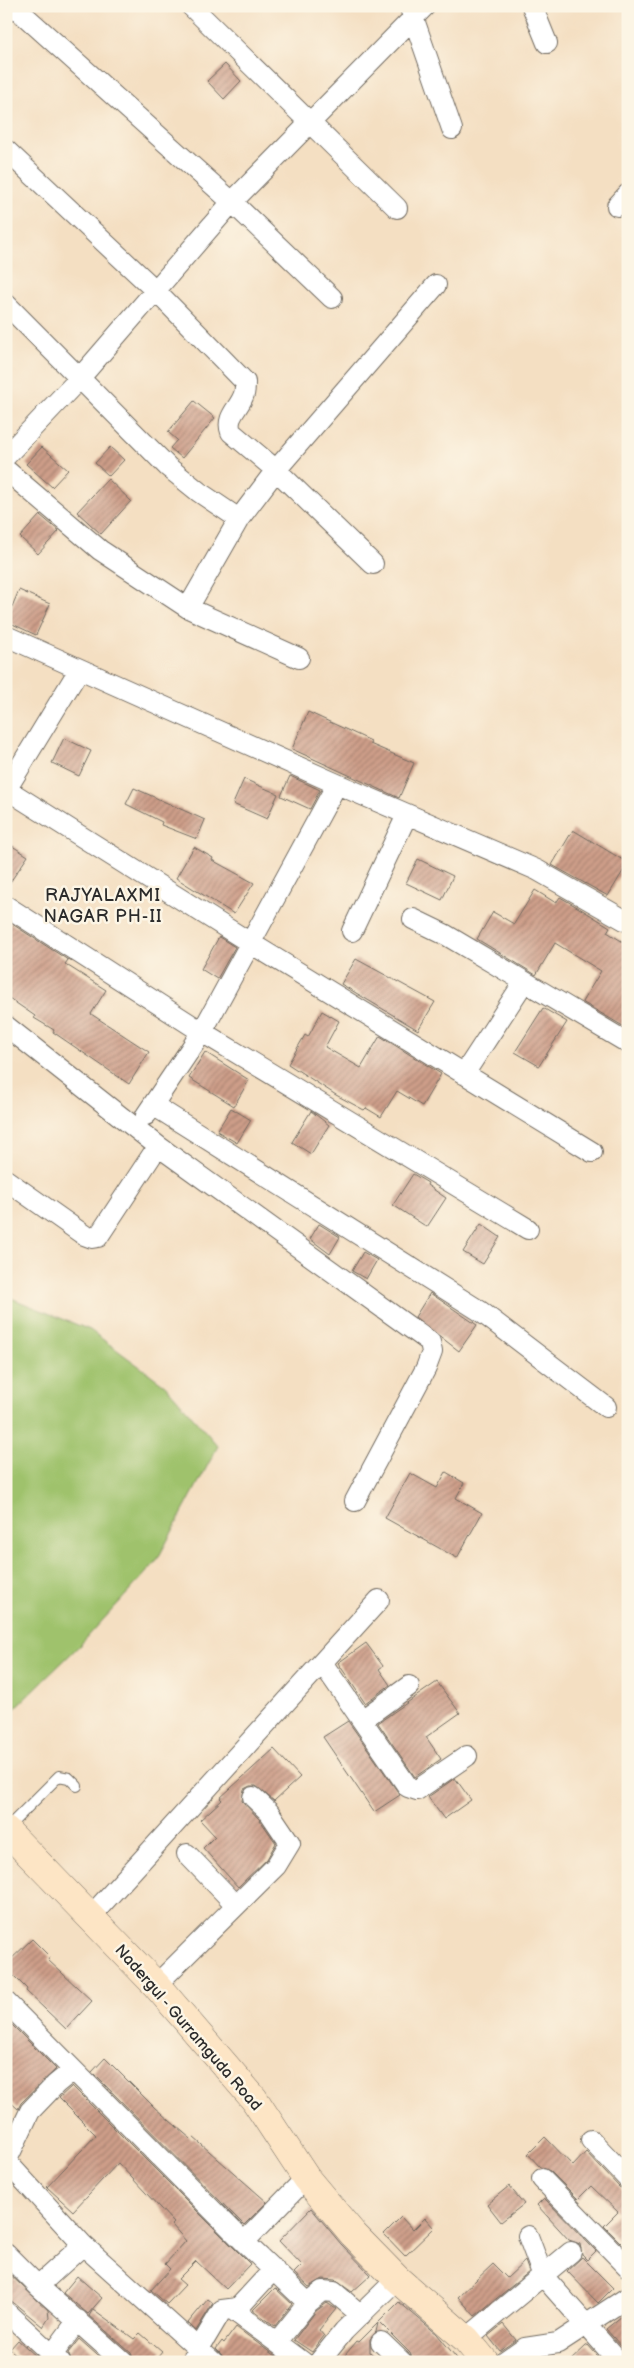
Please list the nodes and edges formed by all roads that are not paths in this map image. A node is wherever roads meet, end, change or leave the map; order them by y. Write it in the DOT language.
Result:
graph roads {
  1 [pos="191,6"];
  2 [pos="532,6"];
  3 [pos="416,10"];
  4 [pos="13,11"];
  5 [pos="547,43"];
  6 [pos="311,123"];
  7 [pos="452,129"];
  8 [pos="6,150"];
  9 [pos="232,202"];
  10 [pos="396,208"];
  11 [pos="436,285"];
  12 [pos="154,289"];
  13 [pos="332,298"];
  14 [pos="6,304"];
  15 [pos="79,379"];
  16 [pos="6,456"];
  17 [pos="6,470"];
  18 [pos="276,470"];
  19 [pos="239,519"];
  20 [pos="373,564"];
  21 [pos="188,608"];
  22 [pos="6,636"];
  23 [pos="299,658"];
  24 [pos="79,670"];
  25 [pos="337,784"];
  26 [pos="6,789"];
  27 [pos="408,815"];
  28 [pos="6,906"];
  29 [pos="626,916"];
  30 [pos="413,919"];
  31 [pos="352,931"];
  32 [pos="252,944"];
  33 [pos="524,982"];
  34 [pos="6,1026"];
  35 [pos="202,1032"];
  36 [pos="628,1043"];
  37 [pos="464,1074"];
  38 [pos="153,1105"];
  39 [pos="136,1128"];
  40 [pos="158,1146"];
  41 [pos="592,1152"];
  42 [pos="6,1180"];
  43 [pos="528,1229"];
  44 [pos="606,1407"];
  45 [pos="355,1501"];
  46 [pos="379,1600"];
  47 [pos="323,1664"];
  48 [pos="410,1686"];
  49 [pos="362,1720"];
  50 [pos="467,1756"];
  51 [pos="77,1786"];
  52 [pos="253,1797"];
  53 [pos="6,1829"];
  54 [pos="187,1854"];
  55 [pos="236,1905"];
  56 [pos="91,1916"];
  57 [pos="156,1985"];
  58 [pos="6,2002"];
  59 [pos="72,2071"];
  60 [pos="591,2140"];
  61 [pos="6,2161"];
  62 [pos="306,2178"];
  63 [pos="628,2179"];
  64 [pos="542,2180"];
  65 [pos="528,2236"];
  66 [pos="244,2242"];
  67 [pos="83,2245"];
  68 [pos="571,2252"];
  69 [pos="6,2254"];
  70 [pos="628,2267"];
  71 [pos="274,2269"];
  72 [pos="543,2276"];
  73 [pos="397,2279"];
  74 [pos="38,2286"];
  75 [pos="628,2297"];
  76 [pos="308,2303"];
  77 [pos="233,2310"];
  78 [pos="6,2312"];
  79 [pos="361,2315"];
  80 [pos="78,2320"];
  81 [pos="586,2325"];
  82 [pos="466,2339"];
  83 [pos="277,2342"];
  84 [pos="381,2342"];
  85 [pos="201,2358"];
  86 [pos="53,2360"];
  87 [pos="123,2362"];
  88 [pos="303,2362"];
  89 [pos="319,2362"];
  90 [pos="402,2362"];
  91 [pos="485,2362"];
  92 [pos="505,2362"];
  93 [pos="619,2362"];
  1 -- 6 [label="street"];
  2 -- 5 [label="street"];
  3 -- 6 [label="street"];
  3 -- 7 [label="street"];
  4 -- 9 [label="street"];
  6 -- 9 [label="street"];
  6 -- 10 [label="street"];
  8 -- 12 [label="street"];
  9 -- 12 [label="street"];
  9 -- 13 [label="street"];
  11 -- 18 [label="street"];
  12 -- 15 [label="street"];
  12 -- 18 [label="street"];
  14 -- 15 [label="street"];
  15 -- 16 [label="street"];
  15 -- 19 [label="street"];
  17 -- 21 [label="street"];
  18 -- 19 [label="street"];
  18 -- 20 [label="street"];
  19 -- 21 [label="street"];
  21 -- 23 [label="street"];
  22 -- 24 [label="street"];
  24 -- 25 [label="street"];
  24 -- 26 [label="street"];
  25 -- 27 [label="street"];
  25 -- 32 [label="street"];
  26 -- 32 [label="street"];
  27 -- 29 [label="street"];
  27 -- 31 [label="street"];
  28 -- 35 [label="street"];
  30 -- 33 [label="street"];
  32 -- 35 [label="street"];
  32 -- 37 [label="street"];
  33 -- 36 [label="street"];
  33 -- 37 [label="street"];
  34 -- 39 [label="street"];
  35 -- 38 [label="street"];
  35 -- 43 [label="street"];
  37 -- 41 [label="street"];
  38 -- 39 [label="street"];
  38 -- 44 [label="street"];
  39 -- 40 [label="street"];
  40 -- 42 [label="street"];
  40 -- 45 [label="street"];
  46 -- 47 [label="street"];
  47 -- 49 [label="street"];
  47 -- 56 [label="street"];
  48 -- 49 [label="street"];
  49 -- 50 [label="street"];
  51 -- 53 [label="lane"];
  52 -- 55 [label="street"];
  53 -- 56 [label="main road, Nadergul - Gurramguda Road"];
  54 -- 55 [label="street"];
  55 -- 57 [label="street"];
  56 -- 57 [label="main road, Nadergul - Gurramguda Road"];
  57 -- 62 [label="main road, Nadergul - Gurramguda Road"];
  58 -- 59 [label="street"];
  59 -- 61 [label="street"];
  59 -- 66 [label="street"];
  60 -- 63 [label="street"];
  61 -- 67 [label="street"];
  62 -- 66 [label="street"];
  62 -- 73 [label="main road, Nadergul - Gurramguda Road"];
  64 -- 70 [label="street"];
  65 -- 72 [label="street"];
  66 -- 71 [label="street"];
  67 -- 74 [label="street"];
  67 -- 85 [label="street"];
  68 -- 72 [label="street"];
  69 -- 74 [label="street"];
  71 -- 76 [label="street"];
  71 -- 77 [label="street"];
  72 -- 81 [label="street"];
  72 -- 82 [label="street"];
  73 -- 79 [label="street"];
  73 -- 82 [label="main road, Nadergul - Gurramguda Road"];
  74 -- 80 [label="street"];
  75 -- 81 [label="street"];
  76 -- 79 [label="street"];
  76 -- 83 [label="street"];
  77 -- 83 [label="street"];
  77 -- 85 [label="street"];
  78 -- 86 [label="street"];
  79 -- 89 [label="street"];
  80 -- 86 [label="street"];
  80 -- 87 [label="street"];
  81 -- 92 [label="street"];
  81 -- 93 [label="street"];
  82 -- 91 [label="main road, Nadergul - Gurramguda Road"];
  83 -- 88 [label="street"];
  84 -- 90 [label="street"];
}
